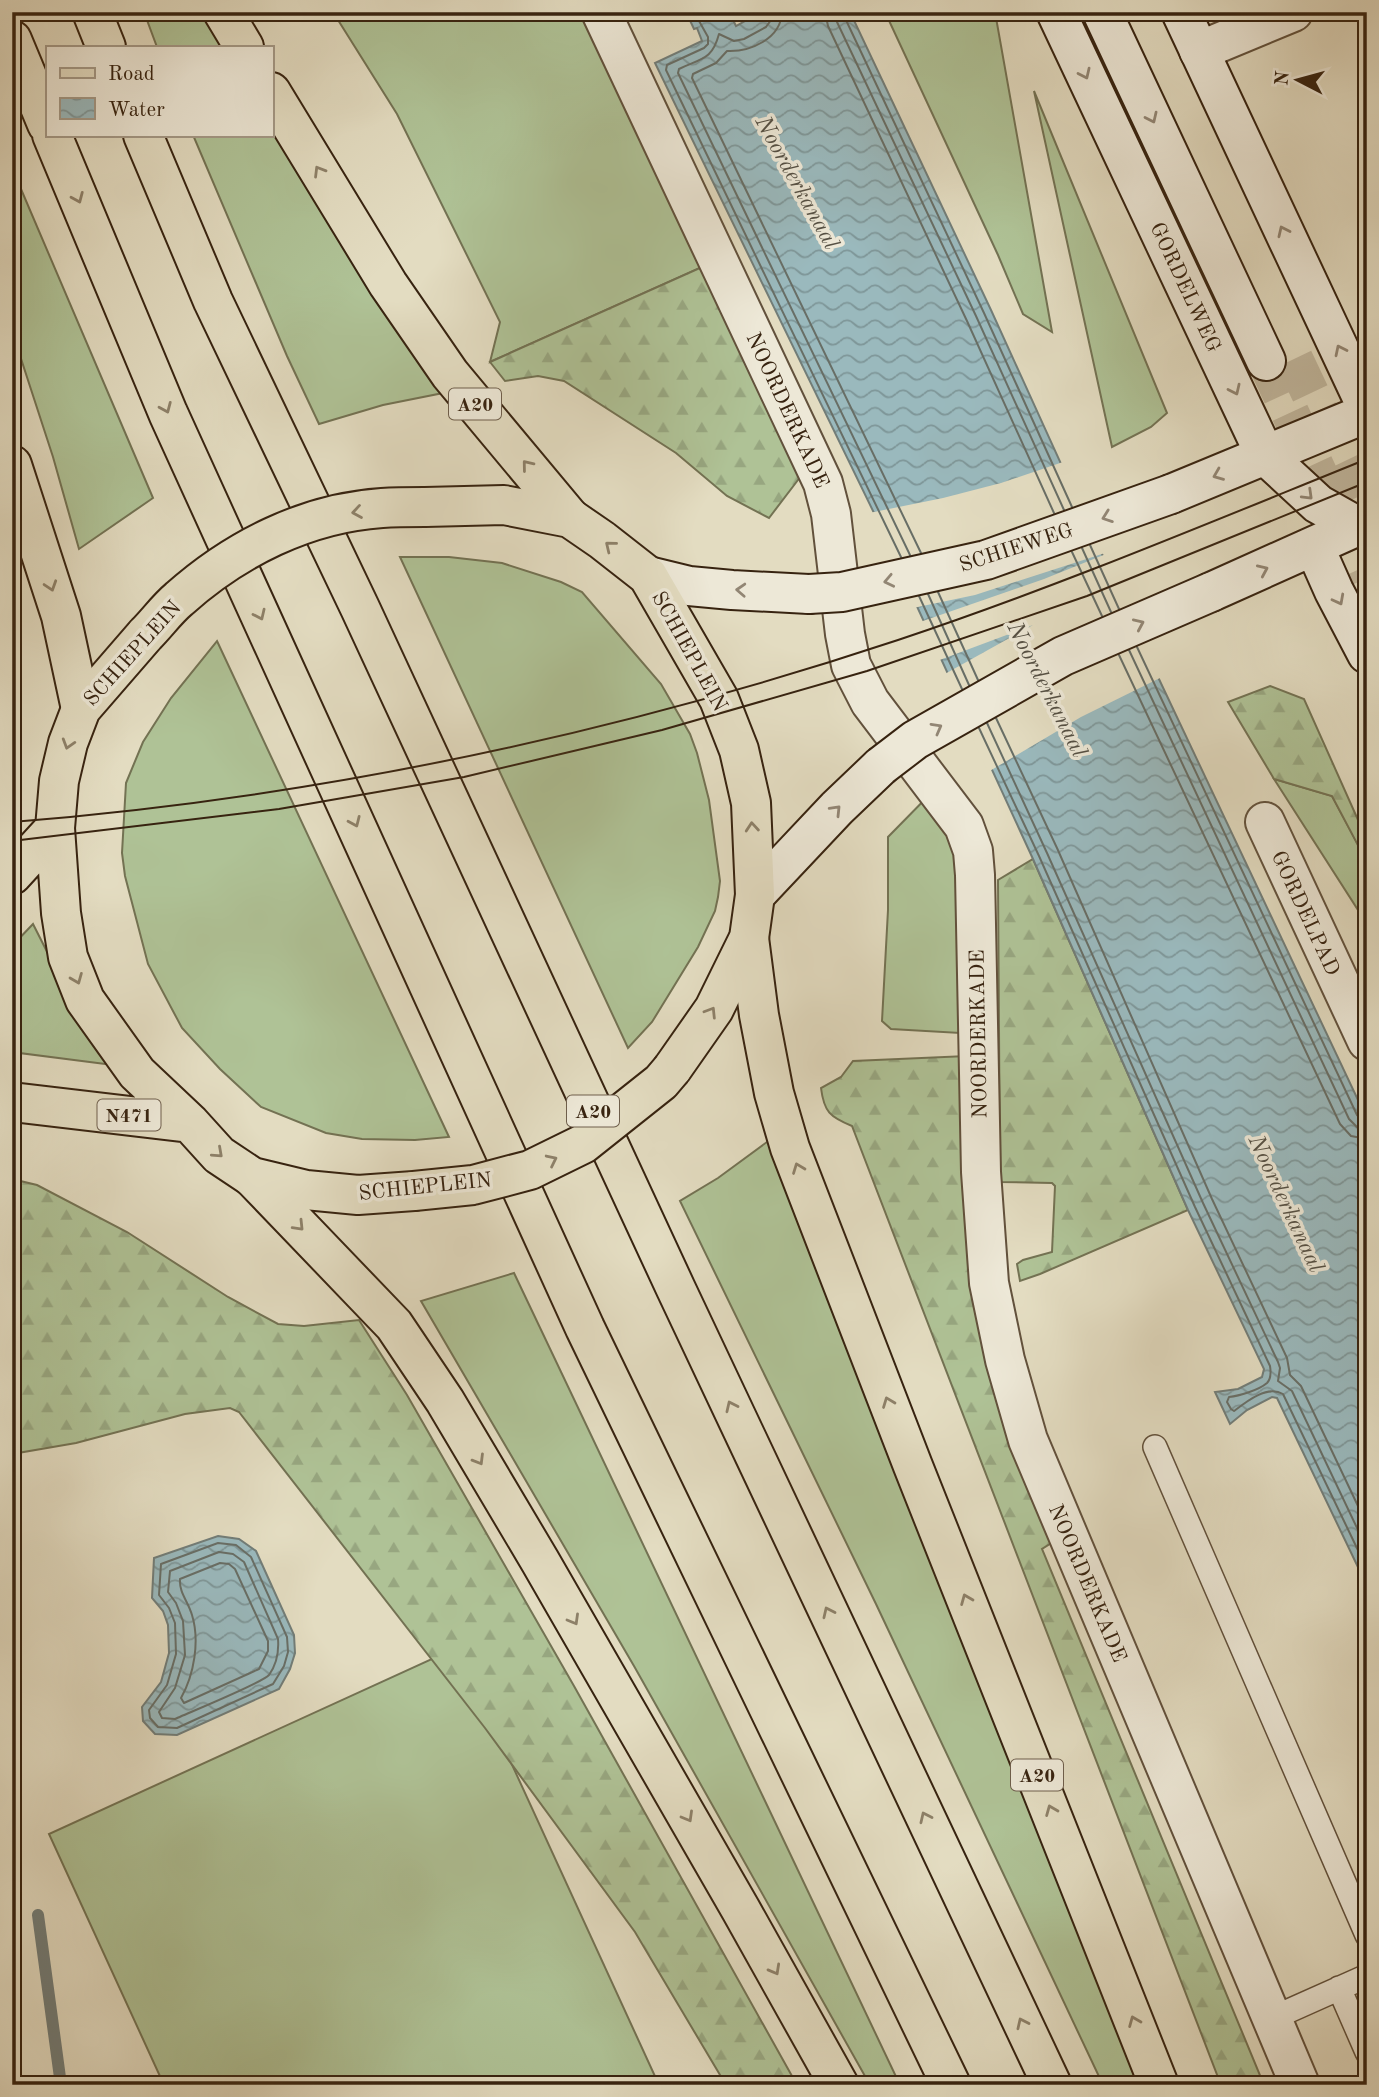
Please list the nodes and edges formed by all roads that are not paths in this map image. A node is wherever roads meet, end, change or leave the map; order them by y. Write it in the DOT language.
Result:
graph roads {
  1 [pos="92,12"];
  2 [pos="223,12"];
  3 [pos="601,12"];
  4 [pos="1056,12"];
  5 [pos="1102,12"];
  6 [pos="1132,12"];
  7 [pos="1181,12"];
  8 [pos="1292,13"];
  9 [pos="12,40"];
  10 [pos="106,46"];
  11 [pos="243,46"];
  12 [pos="1199,51"];
  13 [pos="273,95"];
  14 [pos="46,122"];
  15 [pos="52,136"];
  16 [pos="143,136"];
  17 [pos="1367,410"];
  18 [pos="1265,455"];
  19 [pos="12,465"];
  20 [pos="570,518"];
  21 [pos="1362,524"];
  22 [pos="1314,546"];
  23 [pos="648,576"];
  24 [pos="1367,653"];
  25 [pos="81,709"];
  26 [pos="1265,822"];
  27 [pos="55,828"];
  28 [pos="12,875"];
  29 [pos="755,895"];
  30 [pos="749,938"];
  31 [pos="1367,1041"];
  32 [pos="12,1102"];
  33 [pos="190,1122"];
  34 [pos="252,1177"];
  35 [pos="1155,1447"];
  36 [pos="1367,1934"];
  37 [pos="1367,1976"];
  38 [pos="1339,1988"];
  39 [pos="1273,2018"];
  40 [pos="1367,2052"];
  41 [pos="839,2085"];
  42 [pos="951,2085"];
  43 [pos="1052,2085"];
  44 [pos="1159,2085"];
  45 [pos="1300,2085"];
  1 -- 10 [label="main road"];
  2 -- 11 [label="main road"];
  3 -- 39 [label="main road, NOORDERKADE"];
  4 -- 18 [label="main road, GORDELWEG, one-way"];
  5 -- 6 [label="main road, GORDELWEG, one-way"];
  7 -- 12 [label="main road"];
  8 -- 12 [label="main road"];
  9 -- 14 [label="main road"];
  17 -- 12 [label="main road, one-way"];
  20 -- 13 [label="main road, A20, one-way"];
  15 -- 42 [label="main road, one-way"];
  43 -- 16 [label="main road, A20, one-way"];
  17 -- 18 [label="main road, SCHIEWEG"];
  18 -- 21 [label="main road, GORDELWEG, one-way"];
  18 -- 23 [label="main road, SCHIEWEG, one-way, bridge"];
  19 -- 25 [label="main road, one-way"];
  23 -- 20 [label="main road, SCHIEPLEIN, one-way"];
  20 -- 25 [label="main road, SCHIEPLEIN, one-way, bridge"];
  21 -- 22 [label="main road"];
  22 -- 24 [label="main road, one-way"];
  29 -- 22 [label="main road, one-way, bridge"];
  29 -- 23 [label="main road, SCHIEPLEIN, one-way"];
  25 -- 27 [label="main road, SCHIEPLEIN, one-way"];
  26 -- 31 [label="main road, GORDELPAD"];
  27 -- 28 [label="main road"];
  27 -- 33 [label="main road, SCHIEPLEIN, one-way"];
  29 -- 30 [label="main road, SCHIEPLEIN"];
  34 -- 30 [label="main road, SCHIEPLEIN, one-way, bridge"];
  44 -- 30 [label="main road, A20, one-way"];
  32 -- 33 [label="main road, N471"];
  33 -- 34 [label="main road, SCHIEPLEIN, one-way"];
  34 -- 41 [label="main road, one-way"];
  35 -- 36 [label="lane"];
  37 -- 38 [label="lane"];
  38 -- 39 [label="lane"];
  38 -- 40 [label="lane"];
  39 -- 45 [label="main road, NOORDERKADE"];
}
